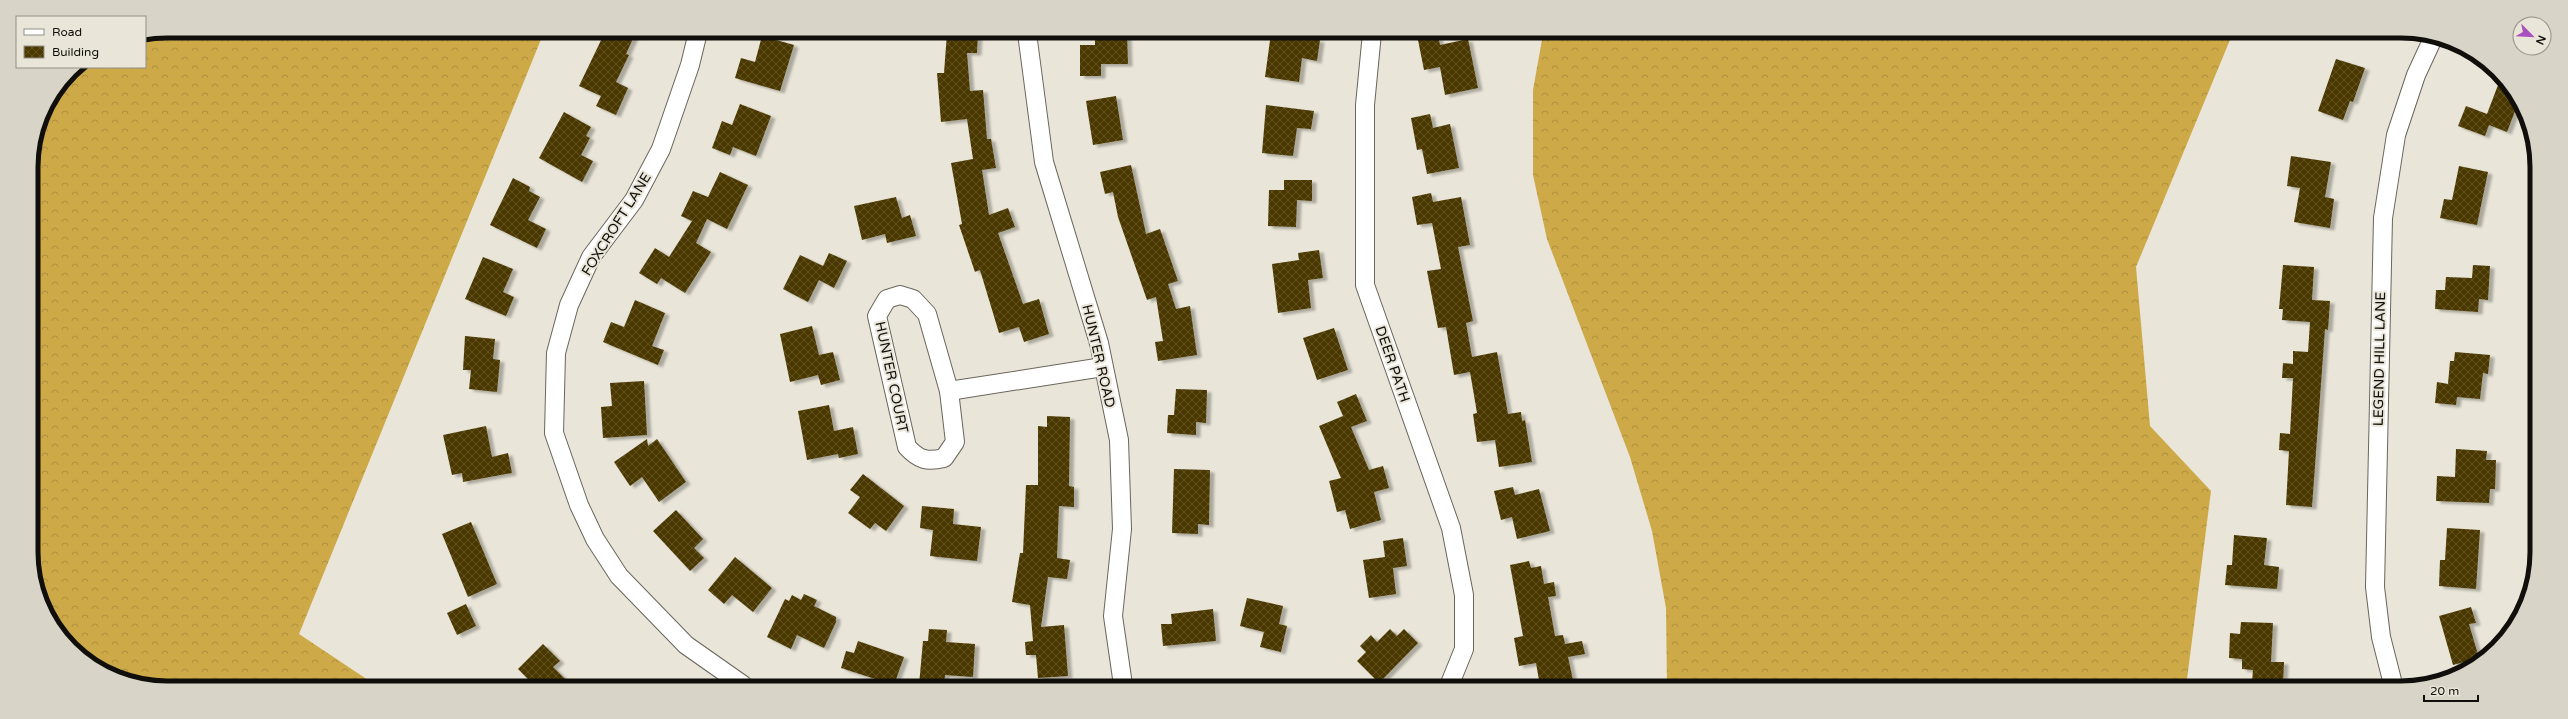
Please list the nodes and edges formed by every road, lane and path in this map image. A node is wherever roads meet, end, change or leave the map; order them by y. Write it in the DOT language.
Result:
graph roads {
  1 [pos="697,38"];
  2 [pos="1028,38"];
  3 [pos="1372,38"];
  4 [pos="2431,42"];
  5 [pos="1103,367"];
  6 [pos="949,391"];
  7 [pos="737,681"];
  8 [pos="1122,681"];
  9 [pos="1451,681"];
  10 [pos="2392,681"];
  1 -- 7 [label="street, FOXCROFT LANE"];
  2 -- 5 [label="street, HUNTER ROAD"];
  3 -- 9 [label="street, DEER PATH"];
  4 -- 10 [label="street, LEGEND HILL LANE"];
  5 -- 6 [label="street"];
  5 -- 8 [label="street, HUNTER ROAD"];
  6 -- 6 [label="street, HUNTER COURT"];
}
